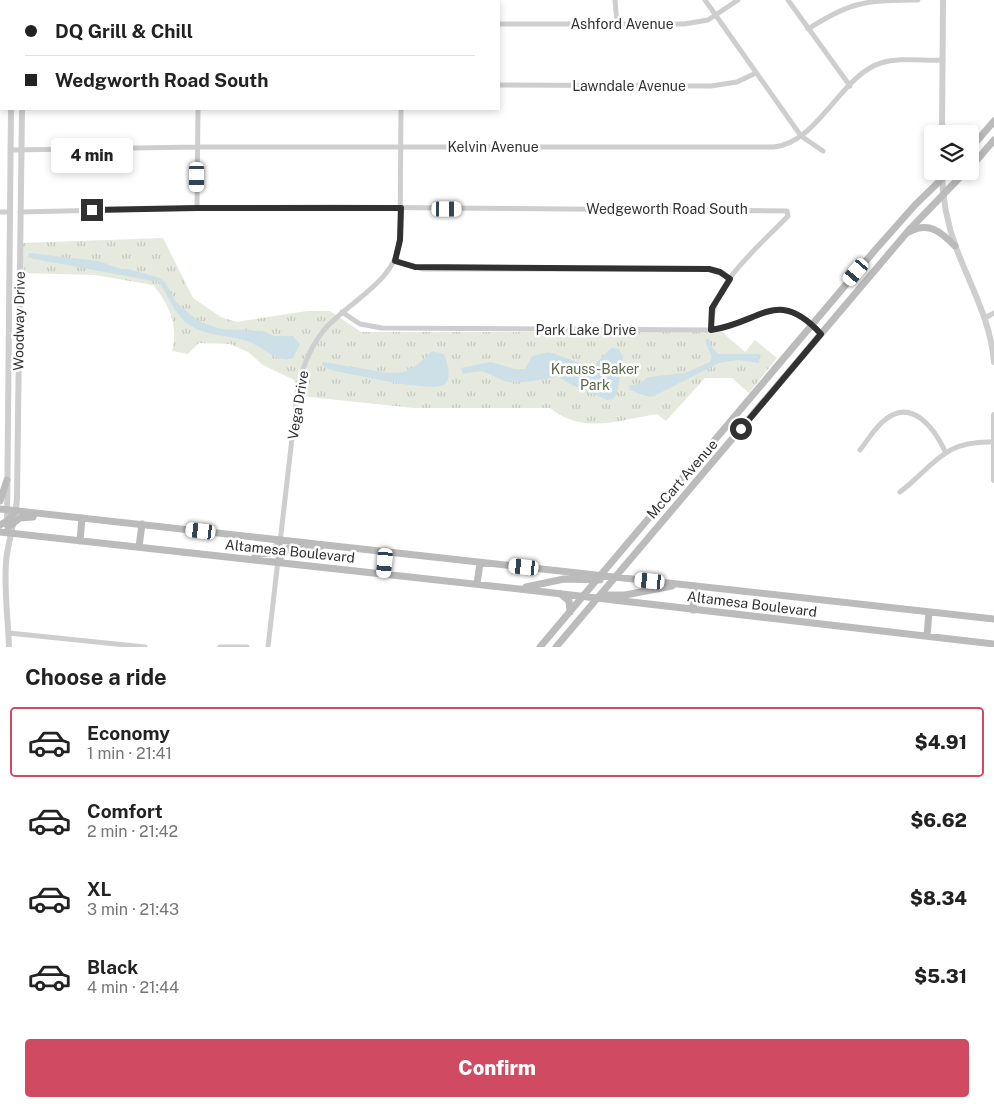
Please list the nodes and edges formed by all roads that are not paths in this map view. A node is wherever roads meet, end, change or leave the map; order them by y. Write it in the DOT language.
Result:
graph roads {
  1 [pos="615,0"];
  2 [pos="706,0"];
  3 [pos="738,0"];
  4 [pos="788,0"];
  5 [pos="918,0"];
  6 [pos="943,0"];
  7 [pos="716,15"];
  8 [pos="500,24"];
  9 [pos="617,24"];
  10 [pos="808,29"];
  11 [pos="942,60"];
  12 [pos="756,73"];
  13 [pos="500,85"];
  14 [pos="850,86"];
  15 [pos="11,110"];
  16 [pos="22,110"];
  17 [pos="198,110"];
  18 [pos="401,110"];
  19 [pos="994,121"];
  20 [pos="942,125"];
  21 [pos="801,136"];
  22 [pos="979,138"];
  23 [pos="994,140"];
  24 [pos="401,146"];
  25 [pos="198,147"];
  26 [pos="11,150"];
  27 [pos="22,150"];
  28 [pos="823,151"];
  29 [pos="979,158"];
  30 [pos="937,180"];
  31 [pos="942,180"];
  32 [pos="958,180"];
  33 [pos="943,196"];
  34 [pos="10,204"];
  35 [pos="197,208"];
  36 [pos="401,208"];
  37 [pos="0,212"];
  38 [pos="10,212"];
  39 [pos="20,212"];
  40 [pos="19,226"];
  41 [pos="904,234"];
  42 [pos="955,246"];
  43 [pos="395,261"];
  44 [pos="866,261"];
  45 [pos="876,269"];
  46 [pos="730,279"];
  47 [pos="342,312"];
  48 [pos="994,313"];
  49 [pos="985,318"];
  50 [pos="812,325"];
  51 [pos="711,330"];
  52 [pos="821,334"];
  53 [pos="994,362"];
  54 [pos="994,415"];
  55 [pos="723,430"];
  56 [pos="732,440"];
  57 [pos="994,442"];
  58 [pos="860,450"];
  59 [pos="945,452"];
  60 [pos="7,458"];
  61 [pos="18,458"];
  62 [pos="7,480"];
  63 [pos="994,480"];
  64 [pos="900,492"];
  65 [pos="664,499"];
  66 [pos="0,501"];
  67 [pos="673,508"];
  68 [pos="3,509"];
  69 [pos="16,511"];
  70 [pos="61,516"];
  71 [pos="82,518"];
  72 [pos="142,524"];
  73 [pos="8,525"];
  74 [pos="0,532"];
  75 [pos="281,540"];
  76 [pos="80,541"];
  77 [pos="324,545"];
  78 [pos="139,547"];
  79 [pos="386,551"];
  80 [pos="230,557"];
  81 [pos="278,562"];
  82 [pos="480,563"];
  83 [pos="384,574"];
  84 [pos="615,577"];
  85 [pos="600,578"];
  86 [pos="477,584"];
  87 [pos="680,584"];
  88 [pos="694,586"];
  89 [pos="519,589"];
  90 [pos="561,594"];
  91 [pos="583,597"];
  92 [pos="599,597"];
  93 [pos="693,610"];
  94 [pos="570,612"];
  95 [pos="929,612"];
  96 [pos="994,619"];
  97 [pos="9,634"];
  98 [pos="927,636"];
  99 [pos="83,640"];
  100 [pos="994,644"];
  101 [pos="9,647"];
  102 [pos="82,647"];
  103 [pos="143,647"];
  104 [pos="220,647"];
  105 [pos="247,647"];
  106 [pos="268,647"];
  107 [pos="540,647"];
  108 [pos="556,647"];
  1 -- 9 [label="street"];
  2 -- 7 [label="street"];
  3 -- 7 [label="street, Ashford Avenue"];
  4 -- 10 [label="street"];
  5 -- 10 [label="street"];
  6 -- 11 [label="street"];
  7 -- 9 [label="street, Ashford Avenue"];
  7 -- 12 [label="street"];
  8 -- 9 [label="street, Ashford Avenue"];
  10 -- 14 [label="street"];
  11 -- 14 [label="street, Kelvin Avenue"];
  11 -- 20 [label="street"];
  12 -- 13 [label="street, Lawndale Avenue"];
  12 -- 21 [label="street"];
  14 -- 21 [label="street, Kelvin Avenue"];
  15 -- 26 [label="street, Woodway Drive"];
  16 -- 27 [label="street, Woodway Drive"];
  17 -- 25 [label="street"];
  18 -- 24 [label="street, Vega Drive"];
  19 -- 22 [label="main road"];
  21 -- 24 [label="street, Kelvin Avenue"];
  21 -- 28 [label="street"];
  23 -- 29 [label="main road"];
  24 -- 25 [label="street, Kelvin Avenue"];
  24 -- 36 [label="street, Vega Drive"];
  25 -- 27 [label="street, Kelvin Avenue"];
  25 -- 35 [label="street"];
  26 -- 27 [label="street, Kelvin Avenue"];
  26 -- 34 [label="street, Woodway Drive"];
  27 -- 39 [label="street, Woodway Drive"];
  30 -- 44 [label="main road, McCart Avenue"];
  31 -- 33 [label="street"];
  32 -- 33 [label="main road, McCart Avenue"];
  33 -- 41 [label="main road, McCart Avenue"];
  33 -- 42 [label="street"];
  34 -- 38 [label="street, Woodway Drive"];
  34 -- 39 [label="street"];
  35 -- 36 [label="street"];
  35 -- 39 [label="street"];
  36 -- 43 [label="street, Vega Drive"];
  36 -- 46 [label="street, Wedgeworth Road South"];
  37 -- 38 [label="street"];
  38 -- 40 [label="street"];
  38 -- 60 [label="street, Woodway Drive"];
  39 -- 40 [label="street, Woodway Drive"];
  40 -- 61 [label="street, Woodway Drive"];
  41 -- 42 [label="main road"];
  41 -- 45 [label="main road, McCart Avenue"];
  42 -- 49 [label="street"];
  43 -- 46 [label="street"];
  43 -- 47 [label="street, Vega Drive"];
  44 -- 45 [label="main road"];
  44 -- 50 [label="main road, McCart Avenue"];
  45 -- 52 [label="main road, McCart Avenue"];
  46 -- 51 [label="street, Wedgeworth Road South"];
  47 -- 51 [label="street, Park Lake Drive"];
  47 -- 75 [label="street, Vega Drive"];
  48 -- 49 [label="street"];
  49 -- 53 [label="street"];
  50 -- 51 [label="street, Park Lake Drive"];
  50 -- 52 [label="street, Park Lake Drive"];
  50 -- 55 [label="main road, McCart Avenue"];
  52 -- 56 [label="main road, McCart Avenue"];
  54 -- 57 [label="street"];
  55 -- 56 [label="main road"];
  55 -- 65 [label="main road, McCart Avenue"];
  56 -- 67 [label="main road, McCart Avenue"];
  57 -- 59 [label="street"];
  57 -- 63 [label="street"];
  58 -- 59 [label="street"];
  59 -- 64 [label="street"];
  60 -- 61 [label="street"];
  60 -- 62 [label="street, Woodway Drive"];
  61 -- 69 [label="street, Woodway Drive"];
  62 -- 66 [label="main road"];
  62 -- 68 [label="street, Woodway Drive"];
  65 -- 67 [label="main road"];
  65 -- 85 [label="main road, McCart Avenue"];
  67 -- 84 [label="main road, McCart Avenue"];
  68 -- 69 [label="main road, Altamesa Boulevard"];
  68 -- 73 [label="street, Woodway Drive"];
  69 -- 70 [label="main road, Altamesa Boulevard"];
  69 -- 73 [label="main road"];
  70 -- 71 [label="main road, Altamesa Boulevard"];
  70 -- 73 [label="main road"];
  71 -- 72 [label="main road, Altamesa Boulevard"];
  71 -- 76 [label="main road"];
  72 -- 75 [label="main road, Altamesa Boulevard"];
  72 -- 78 [label="main road"];
  73 -- 74 [label="main road, Altamesa Boulevard"];
  73 -- 76 [label="main road, Altamesa Boulevard"];
  73 -- 97 [label="street, Woodway Drive"];
  75 -- 77 [label="main road, Altamesa Boulevard"];
  75 -- 80 [label="main road"];
  75 -- 81 [label="street, Vega Drive"];
  76 -- 78 [label="main road, Altamesa Boulevard"];
  77 -- 79 [label="main road, Altamesa Boulevard"];
  77 -- 81 [label="main road"];
  78 -- 80 [label="main road, Altamesa Boulevard"];
  79 -- 82 [label="main road, Altamesa Boulevard"];
  79 -- 83 [label="main road"];
  80 -- 81 [label="main road, Altamesa Boulevard"];
  81 -- 83 [label="main road, Altamesa Boulevard"];
  81 -- 106 [label="street, Vega Drive"];
  82 -- 85 [label="main road, Altamesa Boulevard"];
  82 -- 86 [label="main road"];
  83 -- 86 [label="main road, Altamesa Boulevard"];
  84 -- 85 [label="main road, Altamesa Boulevard"];
  84 -- 87 [label="main road, Altamesa Boulevard"];
  84 -- 92 [label="main road, McCart Avenue"];
  85 -- 89 [label="main road"];
  85 -- 91 [label="main road, McCart Avenue"];
  86 -- 89 [label="main road, Altamesa Boulevard"];
  87 -- 88 [label="main road, Altamesa Boulevard"];
  87 -- 92 [label="main road"];
  88 -- 93 [label="main road"];
  88 -- 95 [label="main road, Altamesa Boulevard"];
  89 -- 90 [label="main road, Altamesa Boulevard"];
  90 -- 91 [label="main road, Altamesa Boulevard"];
  90 -- 94 [label="main road"];
  91 -- 92 [label="main road, Altamesa Boulevard"];
  91 -- 94 [label="main road, McCart Avenue"];
  92 -- 93 [label="main road, Altamesa Boulevard"];
  92 -- 108 [label="main road, McCart Avenue"];
  93 -- 98 [label="main road, Altamesa Boulevard"];
  94 -- 107 [label="main road, McCart Avenue"];
  95 -- 96 [label="main road, Altamesa Boulevard"];
  95 -- 98 [label="main road"];
  97 -- 99 [label="street"];
  97 -- 101 [label="street, Woodway Drive"];
  98 -- 100 [label="main road, Altamesa Boulevard"];
  99 -- 102 [label="street"];
  99 -- 103 [label="street"];
  104 -- 105 [label="street"];
}
